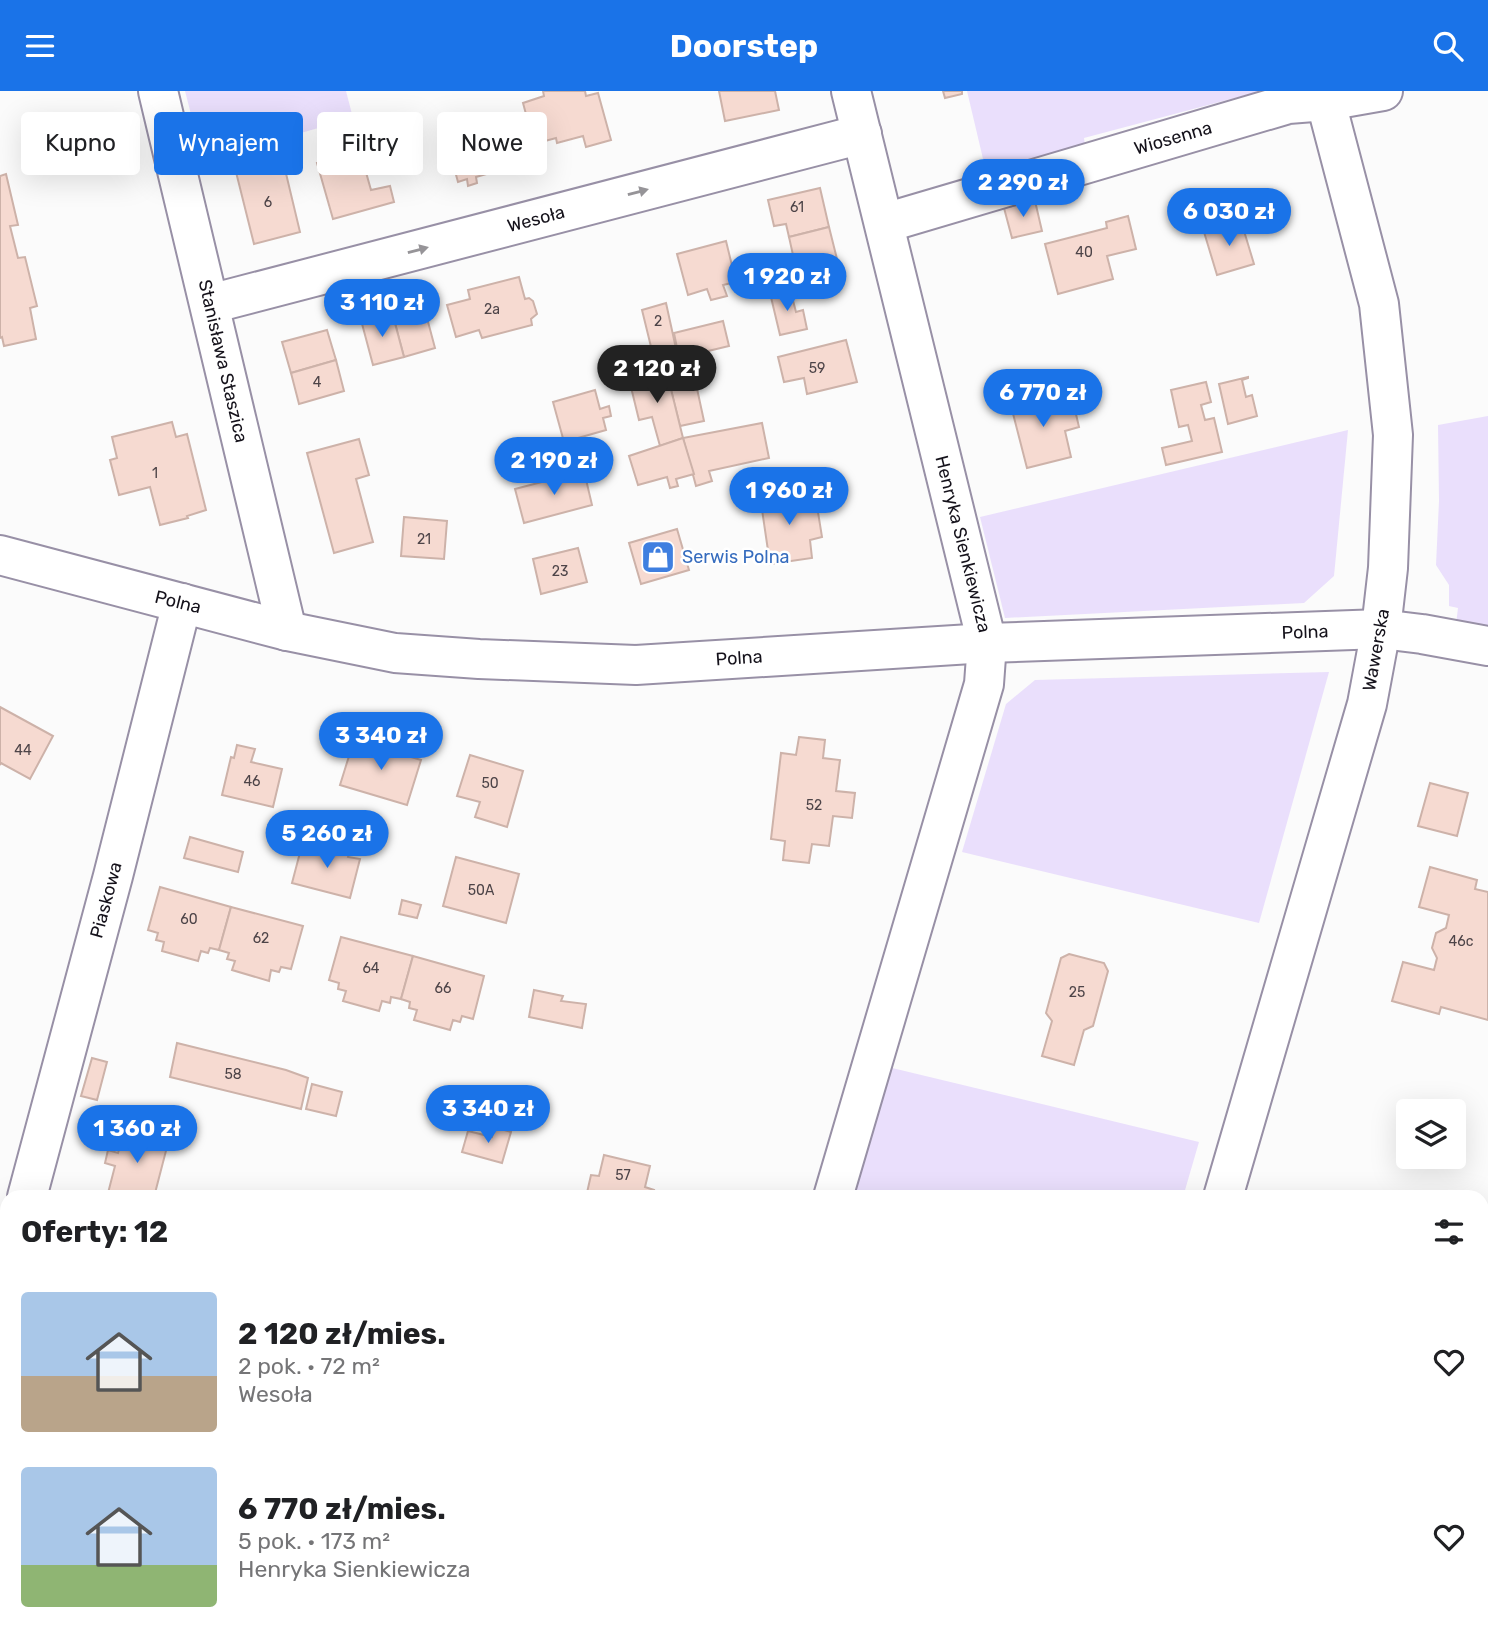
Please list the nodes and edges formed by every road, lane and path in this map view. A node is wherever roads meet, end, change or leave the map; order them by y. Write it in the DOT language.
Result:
graph roads {
  1 [pos="158,91"];
  2 [pos="851,91"];
  3 [pos="1383,91"];
  4 [pos="1325,96"];
  5 [pos="862,134"];
  6 [pos="885,223"];
  7 [pos="210,304"];
  8 [pos="0,555"];
  9 [pos="182,603"];
  10 [pos="1381,629"];
  11 [pos="288,631"];
  12 [pos="987,643"];
  13 [pos="1488,646"];
  14 [pos="29,1190"];
  15 [pos="836,1190"];
  16 [pos="1225,1190"];
  1 -- 7 [label="street, Stanisława Staszica"];
  2 -- 5 [label="street, Henryka Sienkiewicza"];
  3 -- 4 [label="street, Wiosenna"];
  4 -- 6 [label="street, Wiosenna"];
  4 -- 10 [label="street, Wawerska"];
  5 -- 6 [label="street, Henryka Sienkiewicza"];
  7 -- 5 [label="street, Wesoła, one-way"];
  6 -- 12 [label="street, Henryka Sienkiewicza"];
  7 -- 11 [label="street, Stanisława Staszica"];
  8 -- 9 [label="street, Polna"];
  9 -- 11 [label="street, Polna"];
  9 -- 14 [label="street, Piaskowa"];
  10 -- 12 [label="street, Polna"];
  10 -- 13 [label="street, Polna"];
  10 -- 16 [label="street, Wawerska"];
  11 -- 12 [label="street, Polna"];
  12 -- 15 [label="street, Henryka Sienkiewicza"];
}
